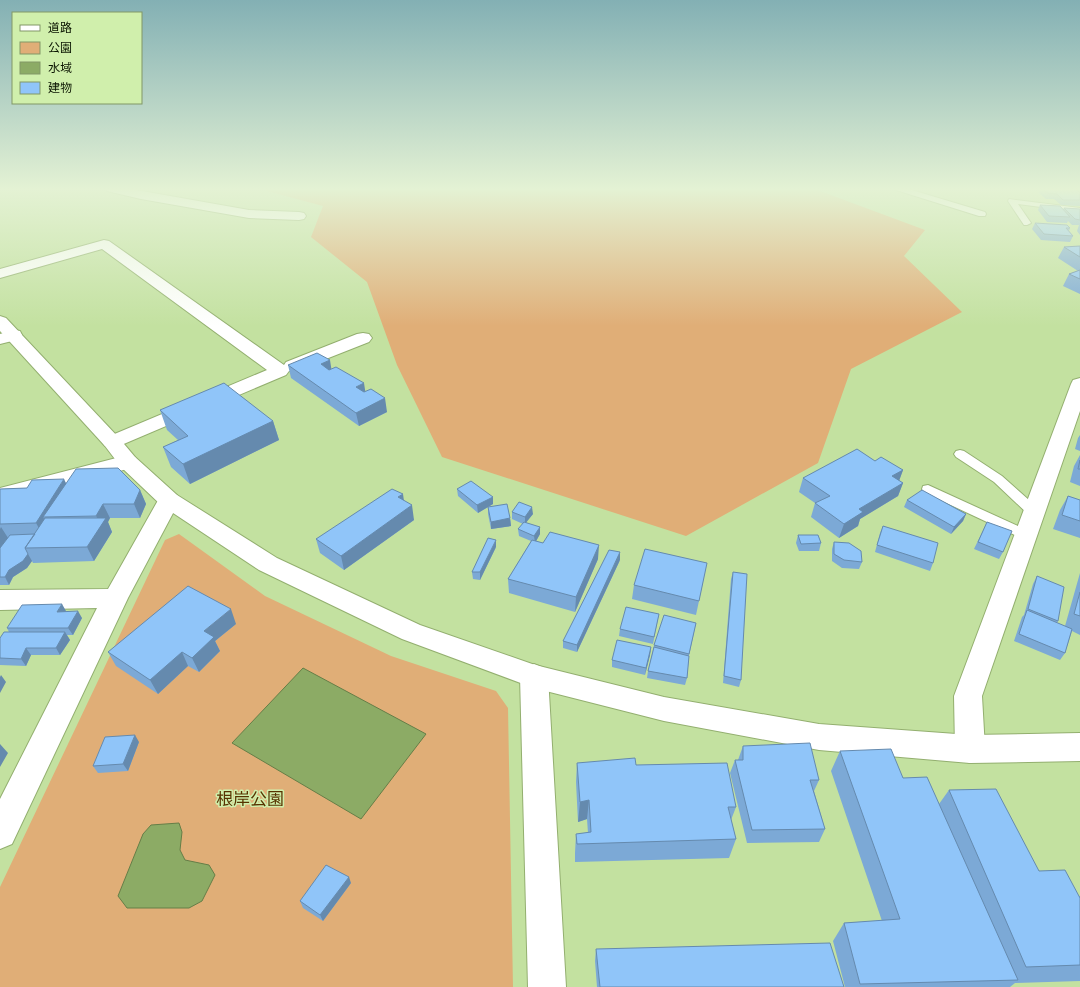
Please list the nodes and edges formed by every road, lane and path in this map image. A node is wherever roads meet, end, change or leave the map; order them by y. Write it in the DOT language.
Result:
graph roads {
  1 [pos="0,274"];
  2 [pos="5,332"];
  3 [pos="363,338"];
  4 [pos="280,371"];
  5 [pos="1080,384"];
  6 [pos="112,442"];
  7 [pos="960,454"];
  8 [pos="128,462"];
  9 [pos="928,489"];
  10 [pos="0,495"];
  11 [pos="169,500"];
  12 [pos="1034,512"];
  13 [pos="1026,535"];
  14 [pos="115,598"];
  15 [pos="0,600"];
  16 [pos="534,676"];
  17 [pos="1080,747"];
  18 [pos="970,749"];
  19 [pos="0,833"];
  20 [pos="547,987"];
  1 -- 4 [label="street"];
  2 -- 6 [label="street"];
  3 -- 4 [label="street"];
  4 -- 6 [label="street"];
  5 -- 12 [label="street"];
  6 -- 8 [label="street"];
  7 -- 12 [label="lane"];
  8 -- 10 [label="street"];
  8 -- 11 [label="street"];
  9 -- 13 [label="lane"];
  11 -- 14 [label="street"];
  11 -- 16 [label="street"];
  12 -- 13 [label="street"];
  13 -- 18 [label="street"];
  14 -- 15 [label="street"];
  14 -- 19 [label="street"];
  16 -- 18 [label="street"];
  16 -- 20 [label="street"];
  17 -- 18 [label="street"];
}
